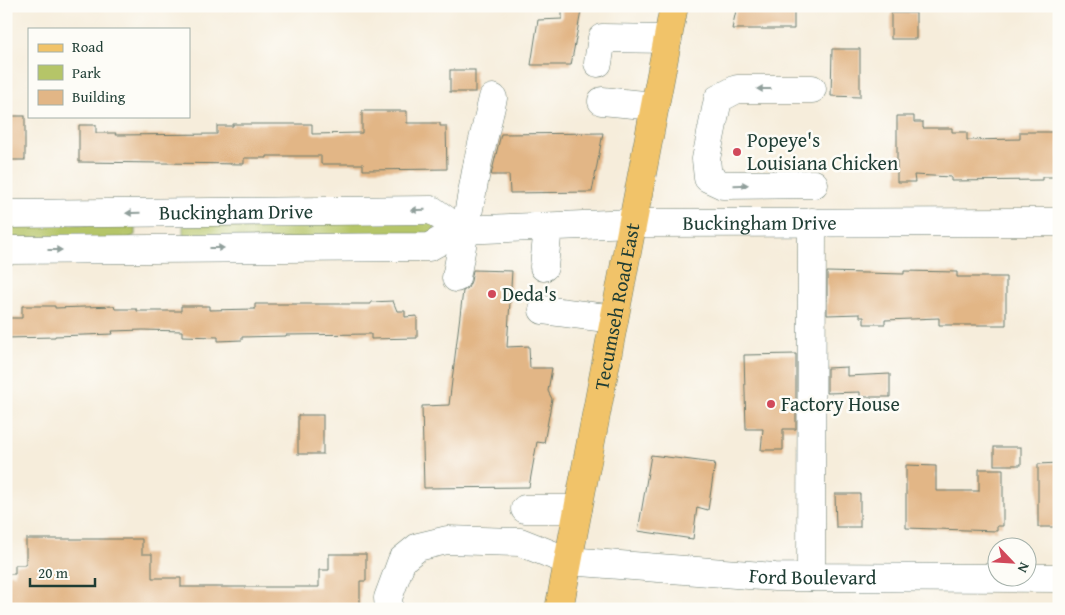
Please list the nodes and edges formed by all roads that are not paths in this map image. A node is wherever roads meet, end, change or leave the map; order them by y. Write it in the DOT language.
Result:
graph roads {
  1 [pos="674,6"];
  2 [pos="668,38"];
  3 [pos="598,63"];
  4 [pos="812,88"];
  5 [pos="493,98"];
  6 [pos="602,101"];
  7 [pos="655,106"];
  8 [pos="814,184"];
  9 [pos="6,214"];
  10 [pos="812,222"];
  11 [pos="1059,222"];
  12 [pos="633,223"];
  13 [pos="548,227"];
  14 [pos="463,230"];
  15 [pos="6,250"];
  16 [pos="544,267"];
  17 [pos="456,278"];
  18 [pos="543,310"];
  19 [pos="614,319"];
  20 [pos="525,509"];
  21 [pos="578,509"];
  22 [pos="568,561"];
  23 [pos="811,577"];
  24 [pos="1059,578"];
  25 [pos="389,609"];
  26 [pos="559,609"];
  1 -- 2 [label="main road, Tecumseh Road East"];
  2 -- 3 [label="street"];
  2 -- 7 [label="main road, Tecumseh Road East"];
  4 -- 8 [label="street, one-way"];
  5 -- 14 [label="street"];
  6 -- 7 [label="street"];
  7 -- 12 [label="main road, Tecumseh Road East"];
  14 -- 9 [label="street, Buckingham Drive, one-way"];
  10 -- 11 [label="street, Buckingham Drive"];
  10 -- 12 [label="street, Buckingham Drive"];
  10 -- 23 [label="street"];
  12 -- 13 [label="street, Buckingham Drive"];
  12 -- 19 [label="main road, Tecumseh Road East"];
  13 -- 14 [label="street, Buckingham Drive"];
  13 -- 16 [label="street"];
  15 -- 14 [label="street, Buckingham Drive, one-way"];
  14 -- 17 [label="street"];
  18 -- 19 [label="street"];
  19 -- 21 [label="main road, Tecumseh Road East"];
  20 -- 21 [label="street"];
  21 -- 22 [label="main road, Tecumseh Road East"];
  22 -- 23 [label="street, Ford Boulevard"];
  22 -- 25 [label="street, Ford Boulevard"];
  22 -- 26 [label="main road, Tecumseh Road East"];
  23 -- 24 [label="street, Ford Boulevard"];
}
